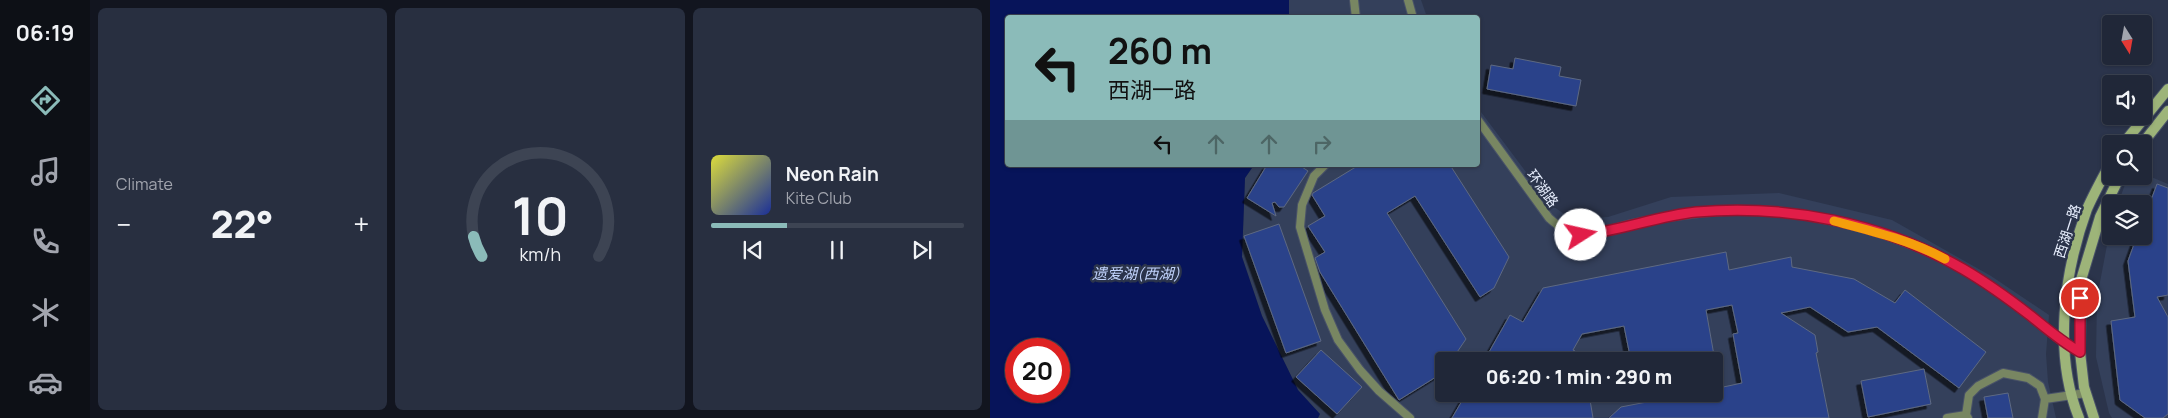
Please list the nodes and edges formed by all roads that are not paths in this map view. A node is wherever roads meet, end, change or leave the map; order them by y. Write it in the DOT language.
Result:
graph roads {
  1 [pos="1354,0"];
  2 [pos="1408,0"];
  3 [pos="1356,15"];
  4 [pos="1412,15"];
  5 [pos="2168,89"];
  6 [pos="2168,111"];
  7 [pos="1480,123"];
  8 [pos="2130,135"];
  9 [pos="2149,135"];
  10 [pos="1323,167"];
  11 [pos="2102,180"];
  12 [pos="2116,185"];
  13 [pos="2064,343"];
  14 [pos="2080,352"];
  15 [pos="2086,393"];
  16 [pos="2071,396"];
  17 [pos="2045,400"];
  18 [pos="1967,416"];
  19 [pos="1410,418"];
  20 [pos="1947,418"];
  21 [pos="2042,418"];
  22 [pos="2079,418"];
  23 [pos="2094,418"];
  1 -- 3 [label="lane"];
  2 -- 4 [label="lane"];
  5 -- 8 [label="main road"];
  6 -- 9 [label="main road"];
  7 -- 13 [label="lane, 环湖路"];
  10 -- 19 [label="lane"];
  11 -- 13 [label="main road, 西湖一路"];
  12 -- 14 [label="main road, 西湖一路"];
  13 -- 14 [label="lane, 环湖路"];
  13 -- 16 [label="main road, 西湖一路"];
  14 -- 15 [label="main road, 西湖一路"];
  15 -- 16 [label="lane"];
  15 -- 23 [label="main road, 西湖一路"];
  16 -- 17 [label="lane"];
  16 -- 22 [label="main road, 西湖一路"];
  17 -- 18 [label="lane"];
  17 -- 21 [label="lane"];
  18 -- 20 [label="lane"];
}
